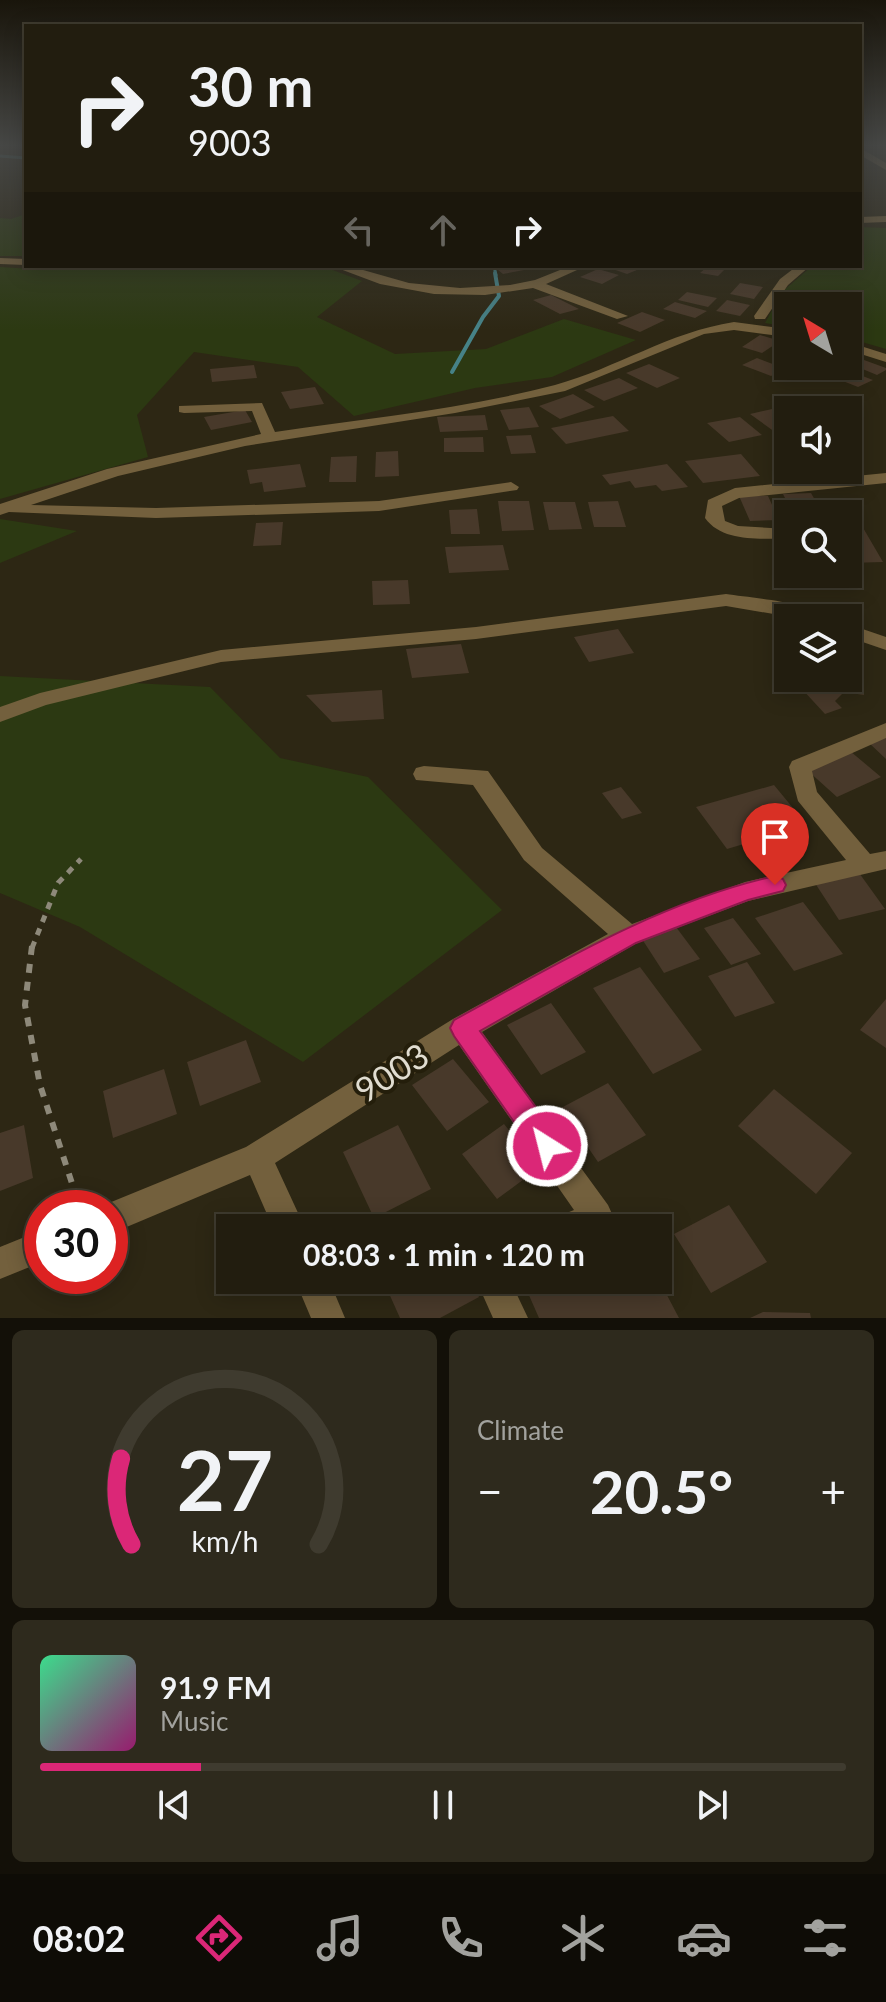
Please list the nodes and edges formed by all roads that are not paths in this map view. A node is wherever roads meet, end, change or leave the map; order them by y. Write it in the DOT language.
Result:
graph roads {
  1 [pos="886,219"];
  2 [pos="862,220"];
  3 [pos="0,261"];
  4 [pos="24,262"];
  5 [pos="343,268"];
  6 [pos="575,268"];
  7 [pos="802,268"];
  8 [pos="534,284"];
  9 [pos="622,316"];
  10 [pos="760,316"];
  11 [pos="774,331"];
  12 [pos="862,350"];
  13 [pos="886,358"];
  14 [pos="184,409"];
  15 [pos="270,437"];
  16 [pos="886,478"];
  17 [pos="511,487"];
  18 [pos="774,533"];
  19 [pos="774,608"];
  20 [pos="862,635"];
  21 [pos="886,644"];
  22 [pos="0,715"];
  23 [pos="886,730"];
  24 [pos="424,774"];
  25 [pos="876,862"];
  26 [pos="628,936"];
  27 [pos="463,1028"];
  28 [pos="257,1157"];
  29 [pos="128,1211"];
  30 [pos="283,1214"];
  31 [pos="596,1214"];
  32 [pos="24,1253"];
  33 [pos="0,1263"];
  34 [pos="318,1294"];
  35 [pos="500,1294"];
  36 [pos="328,1318"];
  37 [pos="511,1318"];
  1 -- 2 [label="street"];
  3 -- 4 [label="street"];
  5 -- 8 [label="street"];
  6 -- 8 [label="street"];
  7 -- 10 [label="street"];
  8 -- 9 [label="street"];
  11 -- 15 [label="street"];
  12 -- 13 [label="street"];
  14 -- 15 [label="street"];
  15 -- 17 [label="street"];
  16 -- 18 [label="street"];
  19 -- 22 [label="street"];
  20 -- 21 [label="street"];
  23 -- 25 [label="street"];
  24 -- 26 [label="street"];
  25 -- 26 [label="street, 9003"];
  26 -- 27 [label="street, 9003"];
  27 -- 28 [label="street, 9003"];
  27 -- 31 [label="street"];
  28 -- 29 [label="street, 9003"];
  28 -- 30 [label="street"];
  32 -- 33 [label="street"];
  34 -- 36 [label="street"];
  35 -- 37 [label="street"];
}
